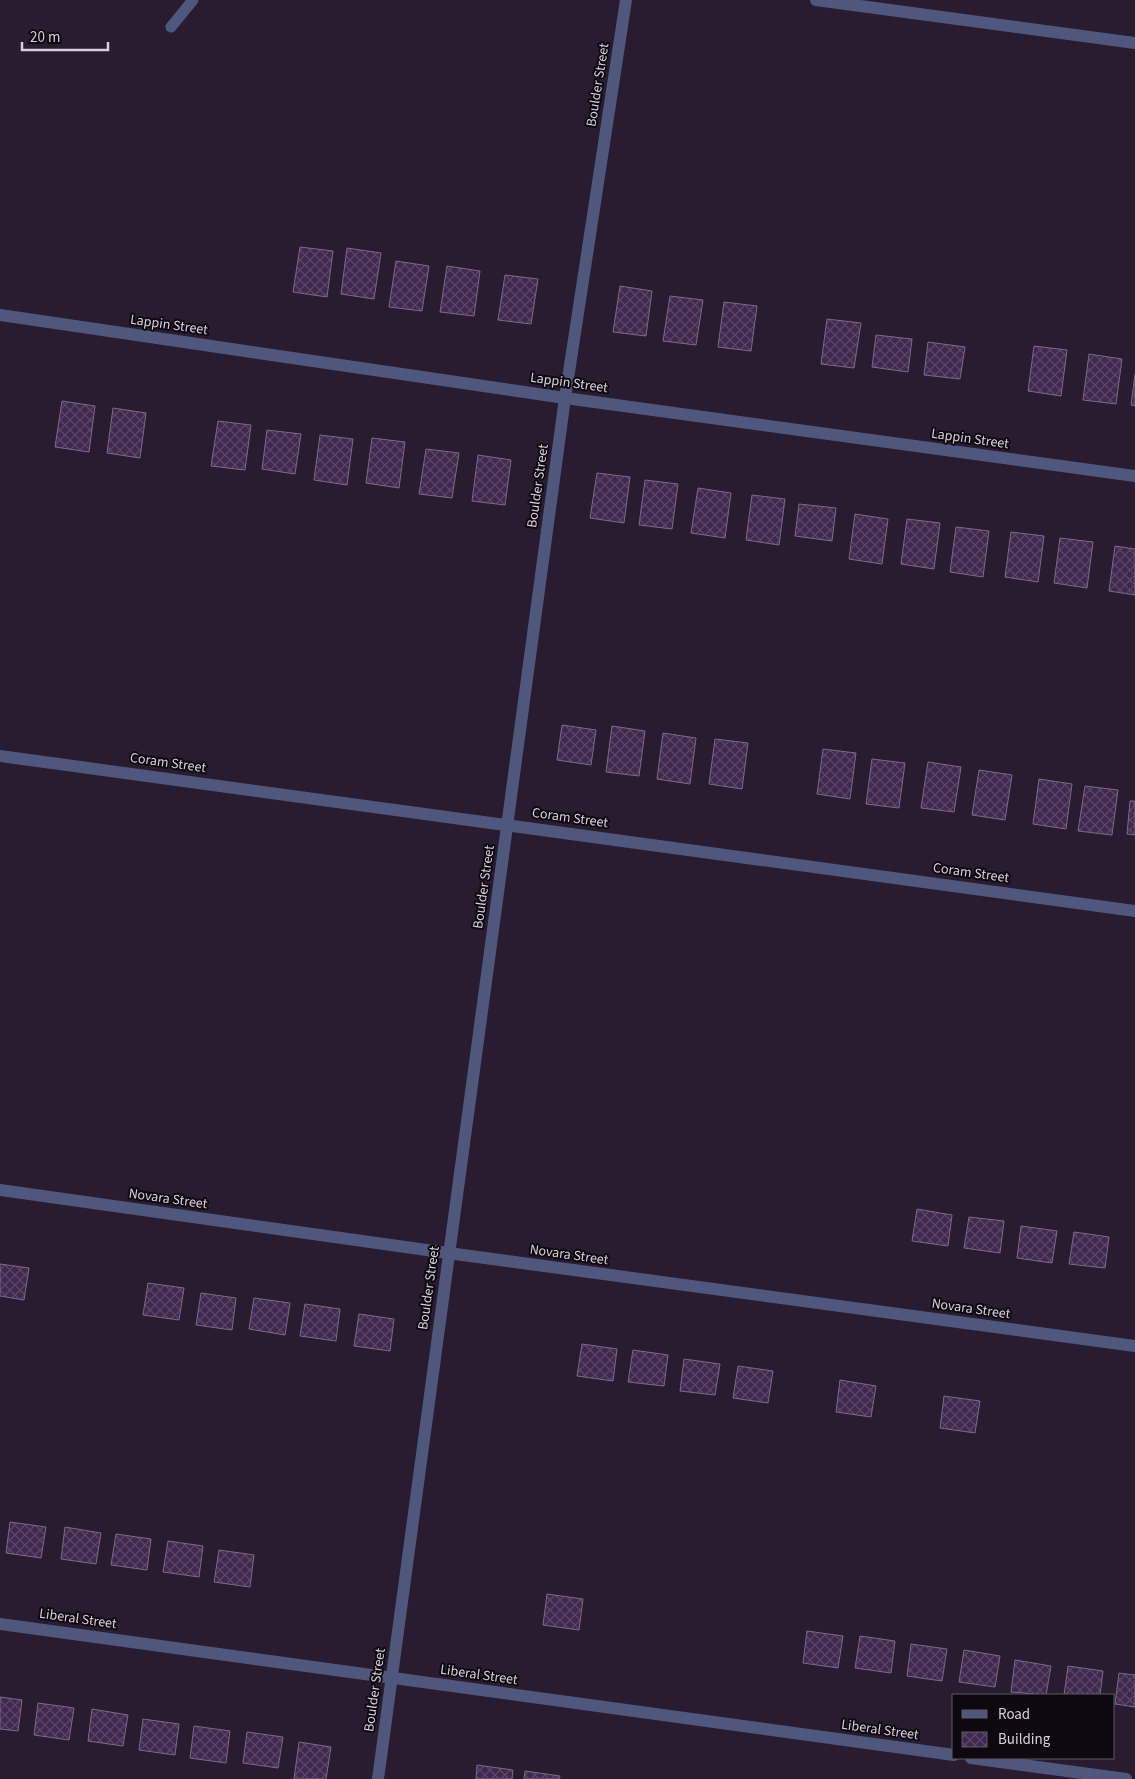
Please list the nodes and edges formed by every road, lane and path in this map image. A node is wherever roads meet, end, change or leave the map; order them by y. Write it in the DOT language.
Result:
graph roads {
  1 [pos="193,0"];
  2 [pos="626,0"];
  3 [pos="816,0"];
  4 [pos="171,27"];
  5 [pos="1135,43"];
  6 [pos="0,316"];
  7 [pos="565,398"];
  8 [pos="1135,476"];
  9 [pos="0,756"];
  10 [pos="508,825"];
  11 [pos="1135,911"];
  12 [pos="0,1190"];
  13 [pos="448,1253"];
  14 [pos="1135,1346"];
  15 [pos="0,1624"];
  16 [pos="391,1678"];
  17 [pos="952,1755"];
  18 [pos="978,1759"];
  19 [pos="378,1779"];
  20 [pos="1126,1779"];
  1 -- 4 [label="lane"];
  2 -- 7 [label="street, Boulder Street"];
  3 -- 5 [label="street"];
  6 -- 7 [label="street, Lappin Street"];
  7 -- 8 [label="street, Lappin Street"];
  7 -- 10 [label="street, Boulder Street"];
  9 -- 10 [label="street, Coram Street"];
  10 -- 11 [label="street, Coram Street"];
  10 -- 13 [label="street, Boulder Street"];
  12 -- 13 [label="street, Novara Street"];
  13 -- 14 [label="street, Novara Street"];
  13 -- 16 [label="street, Boulder Street"];
  15 -- 16 [label="street, Liberal Street"];
  16 -- 17 [label="street, Liberal Street"];
  16 -- 19 [label="street, Boulder Street"];
  18 -- 20 [label="street"];
}
